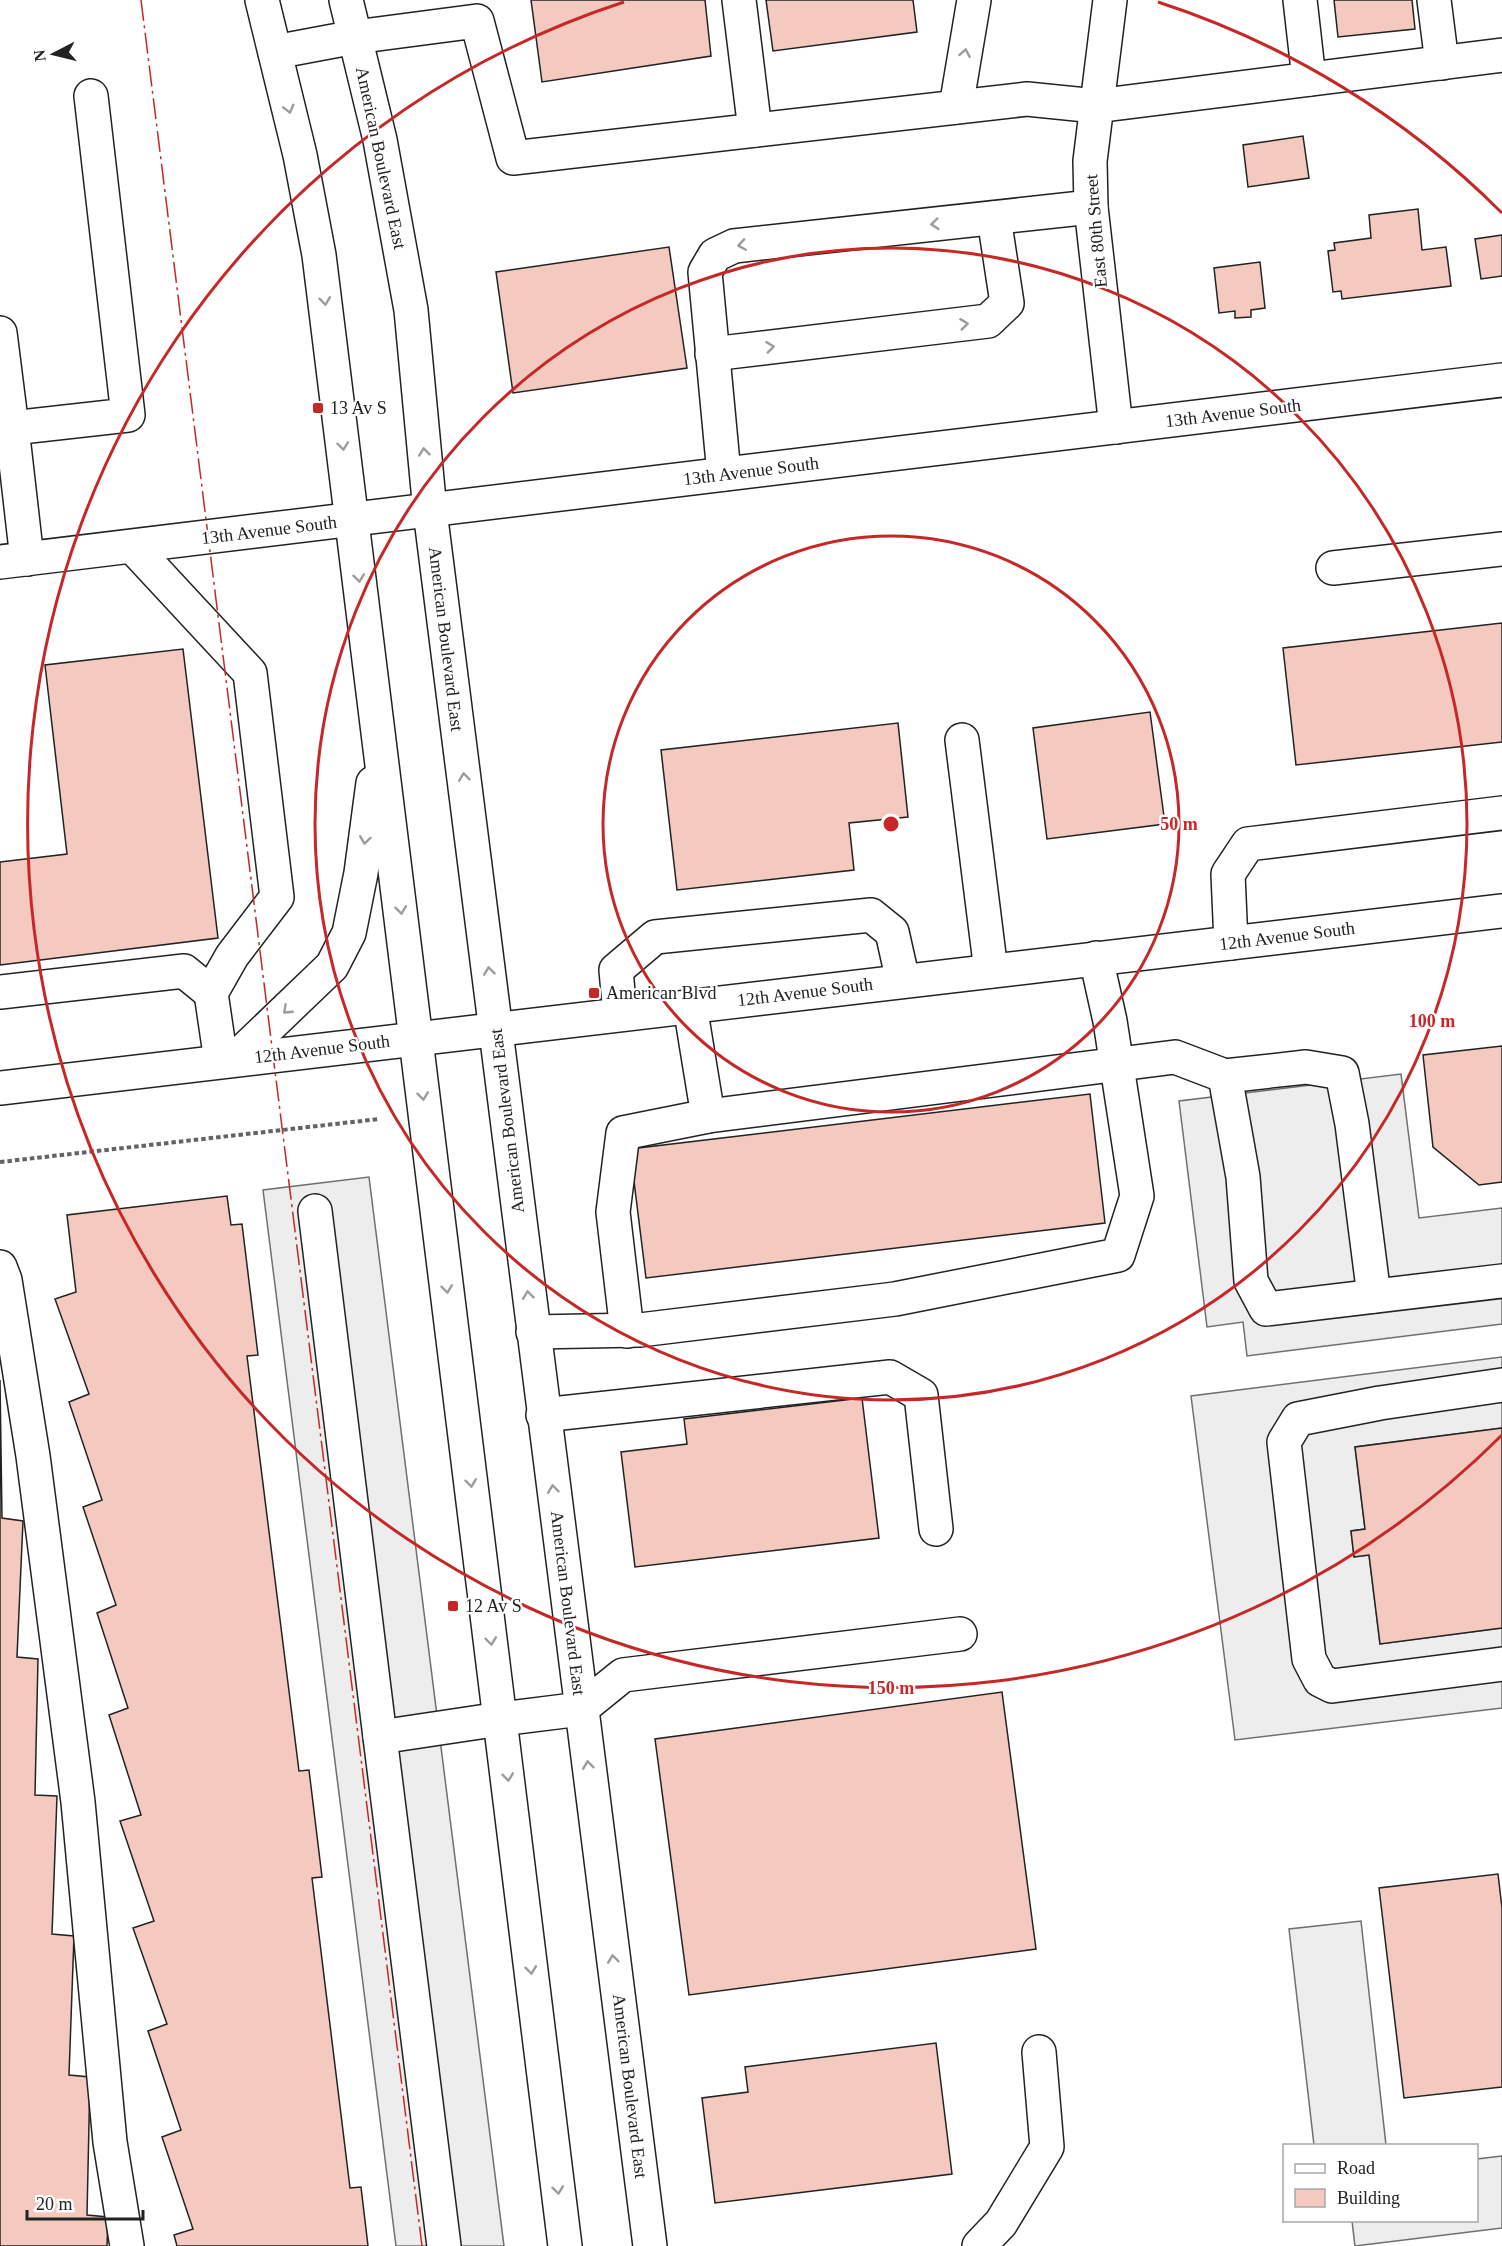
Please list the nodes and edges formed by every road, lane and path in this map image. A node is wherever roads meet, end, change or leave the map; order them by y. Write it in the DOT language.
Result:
graph roads {
  1 [pos="262,0"];
  2 [pos="346,0"];
  3 [pos="739,0"];
  4 [pos="974,0"];
  5 [pos="1110,0"];
  6 [pos="1300,0"];
  7 [pos="1434,0"];
  8 [pos="475,10"];
  9 [pos="355,37"];
  10 [pos="275,52"];
  11 [pos="1502,55"];
  12 [pos="1442,63"];
  13 [pos="1309,79"];
  14 [pos="91,96"];
  15 [pos="1096,106"];
  16 [pos="956,107"];
  17 [pos="755,130"];
  18 [pos="1091,207"];
  19 [pos="993,218"];
  20 [pos="0,333"];
  21 [pos="712,354"];
  22 [pos="1502,380"];
  23 [pos="1116,427"];
  24 [pos="6,429"];
  25 [pos="724,474"];
  26 [pos="430,511"];
  27 [pos="352,520"];
  28 [pos="133,547"];
  29 [pos="1502,549"];
  30 [pos="13,561"];
  31 [pos="1333,568"];
  32 [pos="380,740"];
  33 [pos="962,740"];
  34 [pos="1502,813"];
  35 [pos="1502,911"];
  36 [pos="1231,943"];
  37 [pos="1096,958"];
  38 [pos="991,971"];
  39 [pos="903,981"];
  40 [pos="0,992"];
  41 [pos="211,993"];
  42 [pos="690,1006"];
  43 [pos="620,1014"];
  44 [pos="496,1029"];
  45 [pos="417,1037"];
  46 [pos="228,1060"];
  47 [pos="1117,1066"];
  48 [pos="1225,1076"];
  49 [pos="0,1088"];
  50 [pos="708,1116"];
  51 [pos="379,1119"];
  52 [pos="0,1162"];
  53 [pos="315,1211"];
  54 [pos="0,1267"];
  55 [pos="1502,1281"];
  56 [pos="1374,1296"];
  57 [pos="627,1331"];
  58 [pos="533,1332"];
  59 [pos="1502,1385"];
  60 [pos="543,1415"];
  61 [pos="936,1529"];
  62 [pos="960,1634"];
  63 [pos="1502,1664"];
  64 [pos="581,1709"];
  65 [pos="500,1719"];
  66 [pos="380,1737"];
  67 [pos="1040,2052"];
  68 [pos="127,2246"];
  69 [pos="444,2246"];
  70 [pos="565,2246"];
  71 [pos="650,2246"];
  72 [pos="979,2246"];
  1 -- 10 [label="main road"];
  2 -- 9 [label="main road, American Boulevard East"];
  3 -- 17 [label="main road"];
  16 -- 4 [label="main road, one-way"];
  5 -- 15 [label="main road, East 80th Street"];
  6 -- 13 [label="main road"];
  7 -- 12 [label="main road"];
  8 -- 9 [label="main road"];
  8 -- 17 [label="main road"];
  9 -- 10 [label="main road"];
  26 -- 9 [label="main road, American Boulevard East, one-way"];
  10 -- 27 [label="main road, one-way"];
  11 -- 12 [label="main road"];
  12 -- 13 [label="main road"];
  13 -- 15 [label="main road"];
  14 -- 24 [label="main road"];
  15 -- 16 [label="main road"];
  15 -- 18 [label="main road, East 80th Street"];
  16 -- 17 [label="main road"];
  18 -- 19 [label="main road"];
  18 -- 23 [label="main road, East 80th Street"];
  19 -- 21 [label="main road, one-way"];
  21 -- 19 [label="main road, one-way"];
  20 -- 24 [label="main road"];
  21 -- 25 [label="main road"];
  22 -- 23 [label="main road, 13th Avenue South"];
  23 -- 25 [label="main road, 13th Avenue South"];
  24 -- 30 [label="main road"];
  25 -- 26 [label="main road, 13th Avenue South"];
  26 -- 27 [label="main road, 13th Avenue South"];
  44 -- 26 [label="main road, American Boulevard East, one-way"];
  27 -- 28 [label="main road, 13th Avenue South"];
  27 -- 32 [label="main road, one-way"];
  28 -- 30 [label="main road, 13th Avenue South"];
  28 -- 41 [label="main road"];
  29 -- 31 [label="main road"];
  32 -- 45 [label="main road, one-way"];
  32 -- 46 [label="main road, one-way"];
  33 -- 38 [label="main road"];
  34 -- 36 [label="main road"];
  35 -- 36 [label="main road, 12th Avenue South"];
  36 -- 37 [label="main road, 12th Avenue South"];
  37 -- 38 [label="main road, 12th Avenue South"];
  37 -- 47 [label="main road"];
  38 -- 39 [label="main road, 12th Avenue South"];
  39 -- 42 [label="main road, 12th Avenue South"];
  39 -- 43 [label="main road"];
  40 -- 41 [label="main road"];
  41 -- 46 [label="main road"];
  42 -- 43 [label="main road, 12th Avenue South"];
  42 -- 50 [label="main road"];
  43 -- 44 [label="main road, 12th Avenue South"];
  44 -- 45 [label="main road, 12th Avenue South"];
  58 -- 44 [label="main road, American Boulevard East, one-way"];
  45 -- 46 [label="main road, 12th Avenue South"];
  45 -- 65 [label="main road, one-way"];
  46 -- 49 [label="main road, 12th Avenue South"];
  47 -- 48 [label="main road"];
  47 -- 50 [label="main road"];
  47 -- 57 [label="main road"];
  48 -- 56 [label="main road"];
  48 -- 56 [label="main road"];
  50 -- 57 [label="main road"];
  51 -- 52 [label="path"];
  53 -- 66 [label="main road"];
  54 -- 68 [label="main road"];
  55 -- 56 [label="main road"];
  57 -- 58 [label="main road"];
  58 -- 60 [label="main road, American Boulevard East"];
  59 -- 63 [label="main road"];
  60 -- 61 [label="main road"];
  64 -- 60 [label="main road, American Boulevard East, one-way"];
  62 -- 64 [label="main road"];
  64 -- 65 [label="main road"];
  71 -- 64 [label="main road, American Boulevard East, one-way"];
  65 -- 66 [label="main road"];
  65 -- 70 [label="main road, one-way"];
  66 -- 69 [label="main road"];
  67 -- 72 [label="main road"];
}
